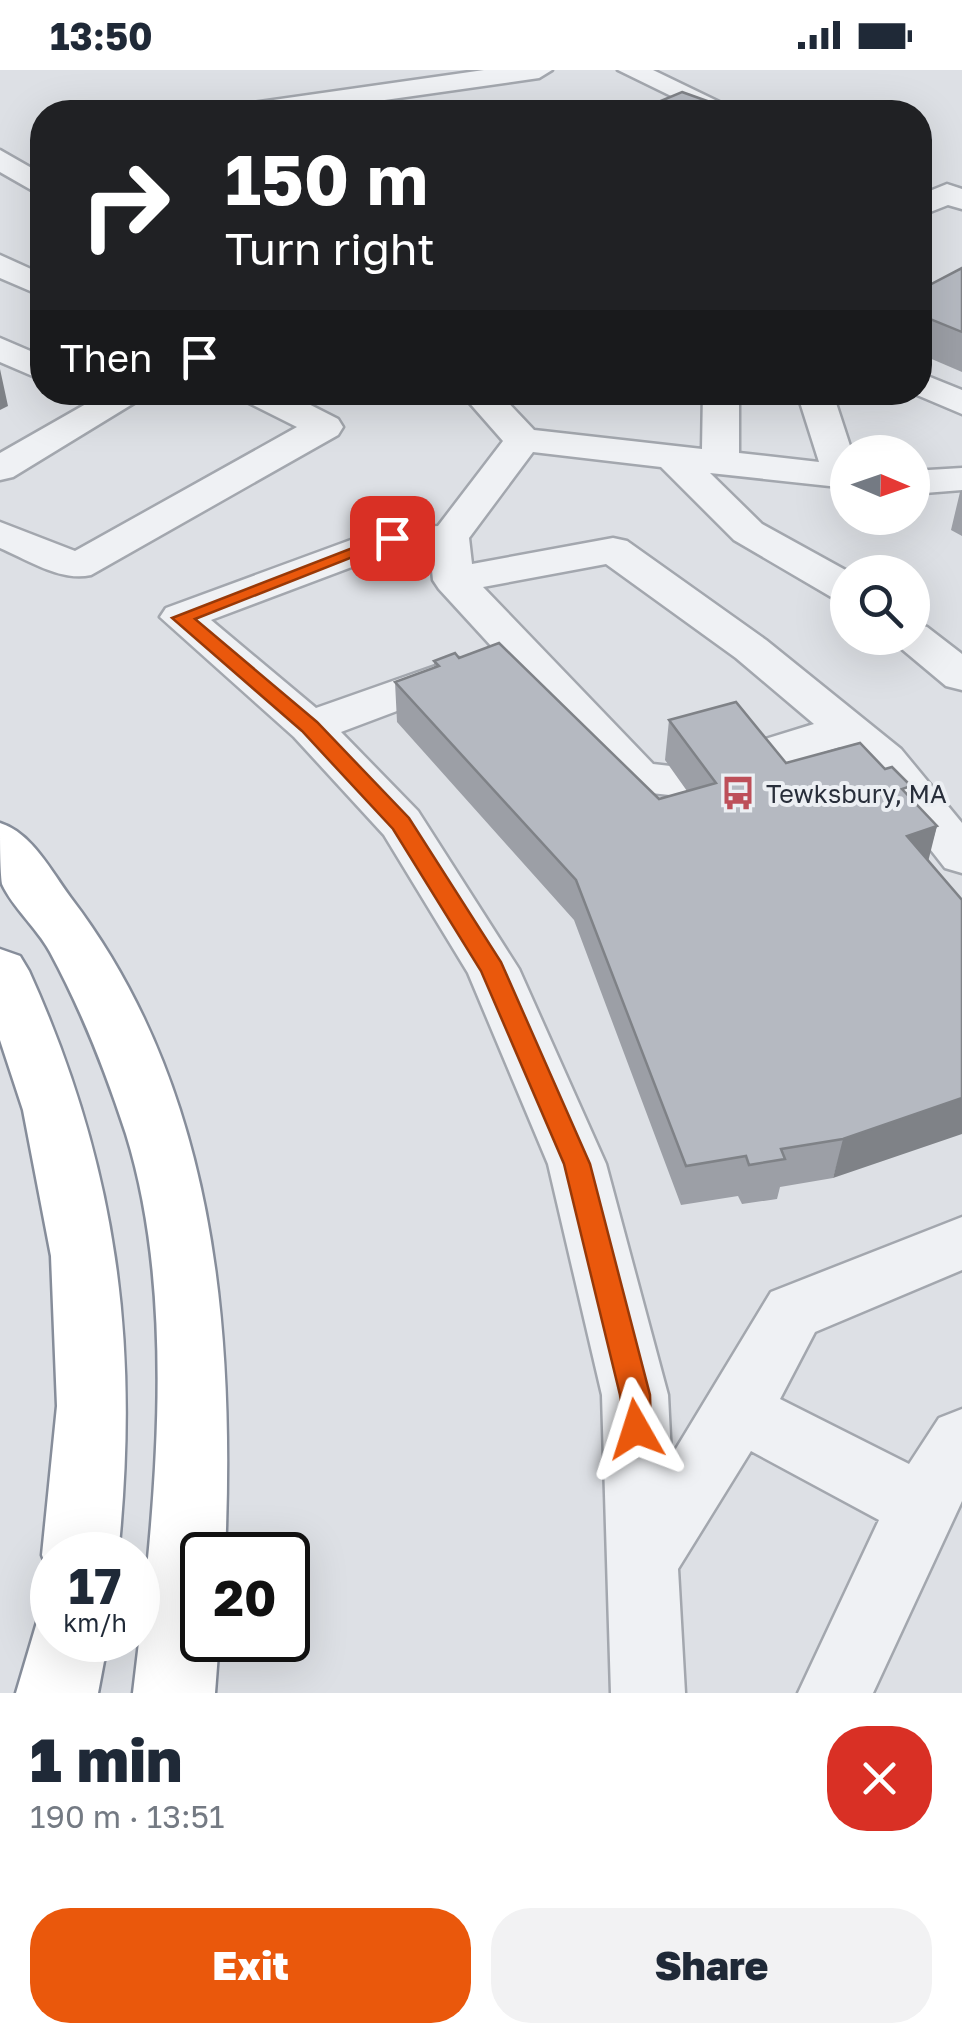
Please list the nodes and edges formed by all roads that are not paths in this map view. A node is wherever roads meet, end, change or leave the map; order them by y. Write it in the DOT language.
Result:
graph roads {
  1 [pos="538,70"];
  2 [pos="631,70"];
  3 [pos="356,100"];
  4 [pos="698,100"];
  5 [pos="9,155"];
  6 [pos="30,175"];
  7 [pos="962,200"];
  8 [pos="932,201"];
  9 [pos="0,265"];
  10 [pos="30,280"];
  11 [pos="0,348"];
  12 [pos="30,364"];
  13 [pos="932,389"];
  14 [pos="962,403"];
  15 [pos="98,405"];
  16 [pos="281,405"];
  17 [pos="490,405"];
  18 [pos="721,405"];
  19 [pos="818,405"];
  20 [pos="523,440"];
  21 [pos="830,446"];
  22 [pos="672,457"];
  23 [pos="720,462"];
  24 [pos="0,469"];
  25 [pos="830,475"];
  26 [pos="962,479"];
  27 [pos="930,482"];
  28 [pos="0,534"];
  29 [pos="452,560"];
  30 [pos="830,578"];
  31 [pos="518,649"];
  32 [pos="930,650"];
  33 [pos="962,676"];
  34 [pos="310,727"];
  35 [pos="848,729"];
  36 [pos="746,762"];
  37 [pos="679,780"];
  38 [pos="0,842"];
  39 [pos="962,856"];
  40 [pos="0,971"];
  41 [pos="962,1243"];
  42 [pos="739,1411"];
  43 [pos="962,1440"];
  44 [pos="921,1506"];
  45 [pos="82,1532"];
  46 [pos="641,1564"];
  47 [pos="63,1662"];
  48 [pos="57,1693"];
  49 [pos="174,1693"];
  50 [pos="648,1693"];
  51 [pos="835,1693"];
  1 -- 3 [label="street"];
  2 -- 4 [label="street"];
  5 -- 6 [label="street"];
  7 -- 8 [label="street"];
  9 -- 10 [label="street"];
  11 -- 12 [label="street"];
  13 -- 14 [label="street"];
  15 -- 24 [label="street"];
  16 -- 28 [label="street"];
  17 -- 20 [label="street"];
  18 -- 23 [label="street"];
  19 -- 21 [label="street"];
  20 -- 22 [label="street"];
  20 -- 29 [label="street"];
  22 -- 23 [label="street"];
  22 -- 30 [label="street"];
  23 -- 25 [label="street"];
  26 -- 27 [label="street"];
  29 -- 31 [label="street"];
  29 -- 34 [label="street"];
  29 -- 35 [label="street"];
  31 -- 34 [label="street"];
  31 -- 37 [label="street"];
  32 -- 33 [label="street"];
  34 -- 46 [label="street"];
  35 -- 36 [label="street"];
  35 -- 39 [label="street"];
  38 -- 49 [label="highway"];
  40 -- 45 [label="highway"];
  41 -- 42 [label="street"];
  42 -- 44 [label="street"];
  42 -- 46 [label="street"];
  43 -- 44 [label="street"];
  44 -- 51 [label="street"];
  46 -- 50 [label="street"];
  47 -- 48 [label="highway"];
}
